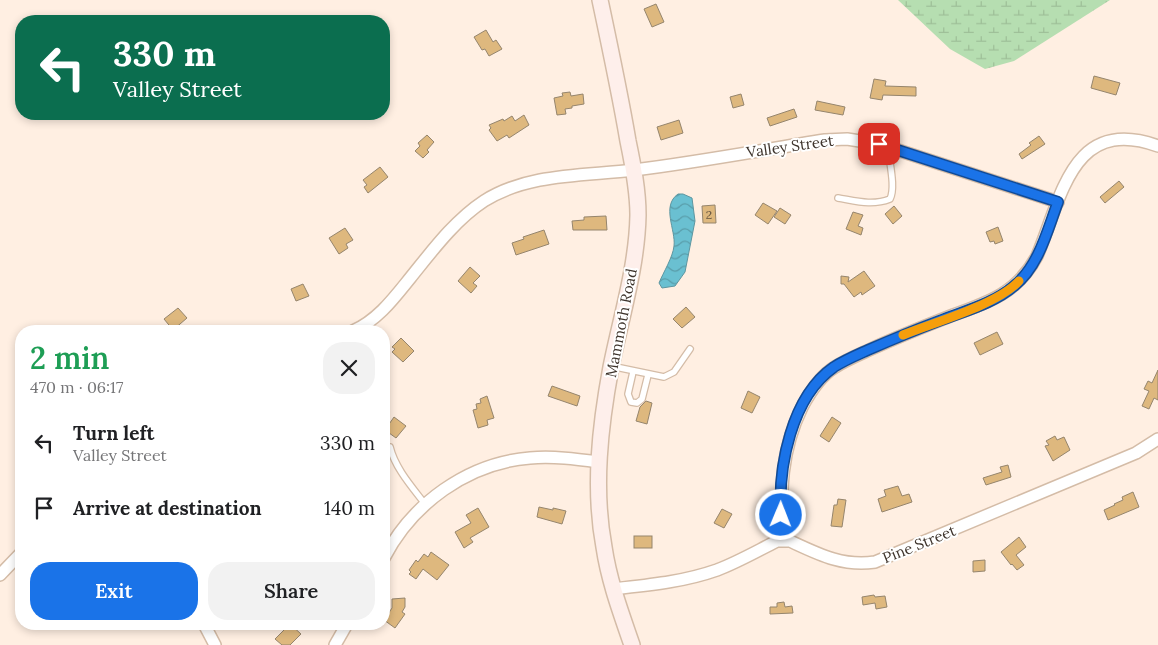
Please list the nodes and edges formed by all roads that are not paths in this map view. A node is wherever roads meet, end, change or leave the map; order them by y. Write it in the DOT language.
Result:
graph roads {
  1 [pos="600,0"];
  2 [pos="1158,146"];
  3 [pos="888,147"];
  4 [pos="634,170"];
  5 [pos="838,198"];
  6 [pos="1058,202"];
  7 [pos="364,325"];
  8 [pos="690,349"];
  9 [pos="611,366"];
  10 [pos="633,372"];
  11 [pos="648,375"];
  12 [pos="1158,439"];
  13 [pos="390,447"];
  14 [pos="599,462"];
  15 [pos="425,504"];
  16 [pos="784,540"];
  17 [pos="390,548"];
  18 [pos="15,560"];
  19 [pos="0,576"];
  20 [pos="613,589"];
  21 [pos="207,630"];
  22 [pos="344,630"];
  23 [pos="215,645"];
  24 [pos="335,645"];
  25 [pos="632,645"];
  1 -- 4 [label="main road, Mammoth Road"];
  2 -- 6 [label="street"];
  3 -- 4 [label="street, Valley Street"];
  3 -- 5 [label="lane"];
  3 -- 6 [label="street, Valley Street"];
  4 -- 7 [label="street, Valley Street"];
  4 -- 9 [label="main road, Mammoth Road"];
  6 -- 16 [label="street"];
  8 -- 11 [label="lane"];
  9 -- 10 [label="lane"];
  9 -- 14 [label="main road, Mammoth Road"];
  10 -- 11 [label="lane"];
  10 -- 11 [label="lane"];
  12 -- 16 [label="street, Pine Street"];
  13 -- 15 [label="lane"];
  14 -- 15 [label="street"];
  14 -- 20 [label="main road, Mammoth Road"];
  15 -- 17 [label="street"];
  16 -- 20 [label="street"];
  18 -- 19 [label="street"];
  20 -- 25 [label="main road, Mammoth Road"];
  21 -- 23 [label="street"];
  22 -- 24 [label="street"];
}
